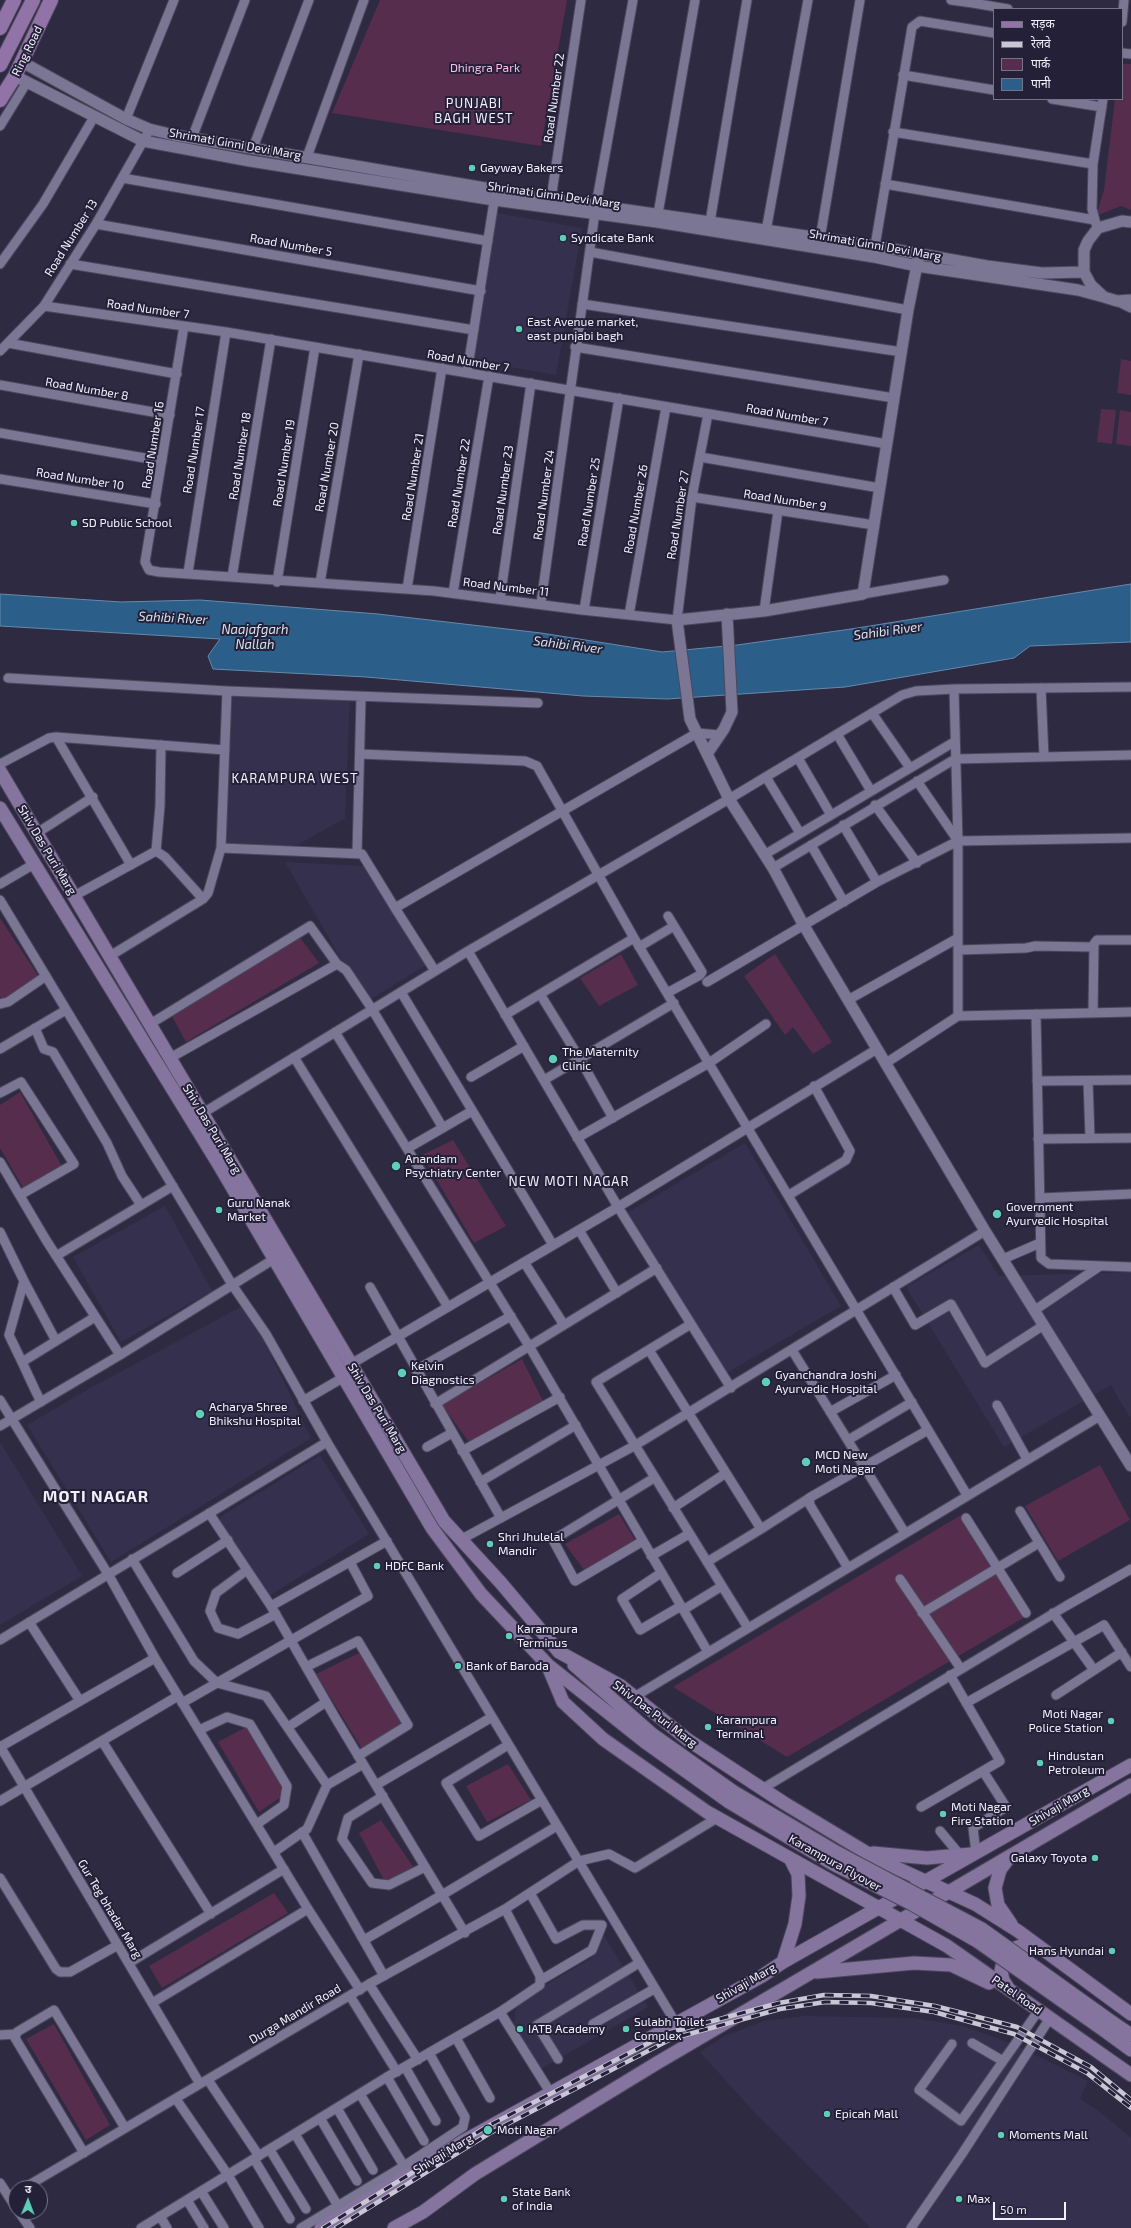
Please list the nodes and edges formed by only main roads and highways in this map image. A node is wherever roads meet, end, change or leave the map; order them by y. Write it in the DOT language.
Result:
graph roads {
  1 [pos="14,0"];
  2 [pos="33,0"];
  3 [pos="51,0"];
  4 [pos="0,28"];
  5 [pos="0,65"];
  6 [pos="0,100"];
  7 [pos="0,771"];
  8 [pos="0,808"];
  9 [pos="559,1652"];
  10 [pos="547,1664"];
  11 [pos="1131,1765"];
  12 [pos="1131,1785"];
  13 [pos="732,1797"];
  14 [pos="784,1803"];
  15 [pos="756,1840"];
  16 [pos="867,1853"];
  17 [pos="976,1853"];
  18 [pos="1010,1856"];
  19 [pos="791,1860"];
  20 [pos="927,1882"];
  21 [pos="949,1892"];
  22 [pos="879,1909"];
  23 [pos="900,1921"];
  24 [pos="1018,1931"];
  25 [pos="1042,1950"];
  26 [pos="783,1962"];
  27 [pos="812,1973"];
  28 [pos="1008,1988"];
  29 [pos="1018,1996"];
  30 [pos="1131,2014"];
  31 [pos="1109,2026"];
  32 [pos="1131,2035"];
  33 [pos="1131,2050"];
  34 [pos="1131,2075"];
  35 [pos="321,2228"];
  36 [pos="394,2228"];
  1 -- 4 [label="main road"];
  2 -- 5 [label="main road"];
  3 -- 6 [label="main road, Ring Road"];
  7 -- 9 [label="main road, Shiv Das Puri Marg"];
  8 -- 10 [label="main road, Shiv Das Puri Marg"];
  9 -- 13 [label="main road, Karampura Flyover"];
  9 -- 14 [label="main road, Shiv Das Puri Marg"];
  10 -- 13 [label="main road, Karampura Flyover"];
  10 -- 15 [label="main road, Shiv Das Puri Marg"];
  11 -- 17 [label="main road, Shivaji Marg"];
  12 -- 18 [label="main road, Shivaji Marg"];
  13 -- 31 [label="main road, Karampura Flyover, bridge"];
  14 -- 15 [label="main road"];
  14 -- 16 [label="main road, Shiv Das Puri Marg"];
  15 -- 19 [label="main road, Shiv Das Puri Marg"];
  16 -- 17 [label="main road"];
  16 -- 20 [label="main road, Shiv Das Puri Marg"];
  17 -- 20 [label="main road, Shivaji Marg"];
  18 -- 21 [label="main road, Shivaji Marg"];
  18 -- 24 [label="main road"];
  19 -- 22 [label="main road, Shiv Das Puri Marg"];
  19 -- 26 [label="main road"];
  20 -- 21 [label="main road, Shiv Das Puri Marg"];
  20 -- 22 [label="main road, Shivaji Marg"];
  21 -- 23 [label="main road, Shivaji Marg"];
  21 -- 24 [label="main road"];
  22 -- 23 [label="main road, Patel Road"];
  22 -- 26 [label="main road, Shivaji Marg"];
  23 -- 27 [label="main road, Shivaji Marg"];
  23 -- 28 [label="main road, Patel Road"];
  24 -- 25 [label="main road"];
  25 -- 28 [label="main road"];
  25 -- 30 [label="main road"];
  26 -- 35 [label="main road, Shivaji Marg"];
  27 -- 29 [label="main road"];
  27 -- 36 [label="main road, Shivaji Marg"];
  28 -- 29 [label="main road, Patel Road"];
  29 -- 34 [label="main road, Patel Road"];
  31 -- 32 [label="main road, Karampura Flyover"];
  31 -- 33 [label="main road, Karampura Flyover"];
}
